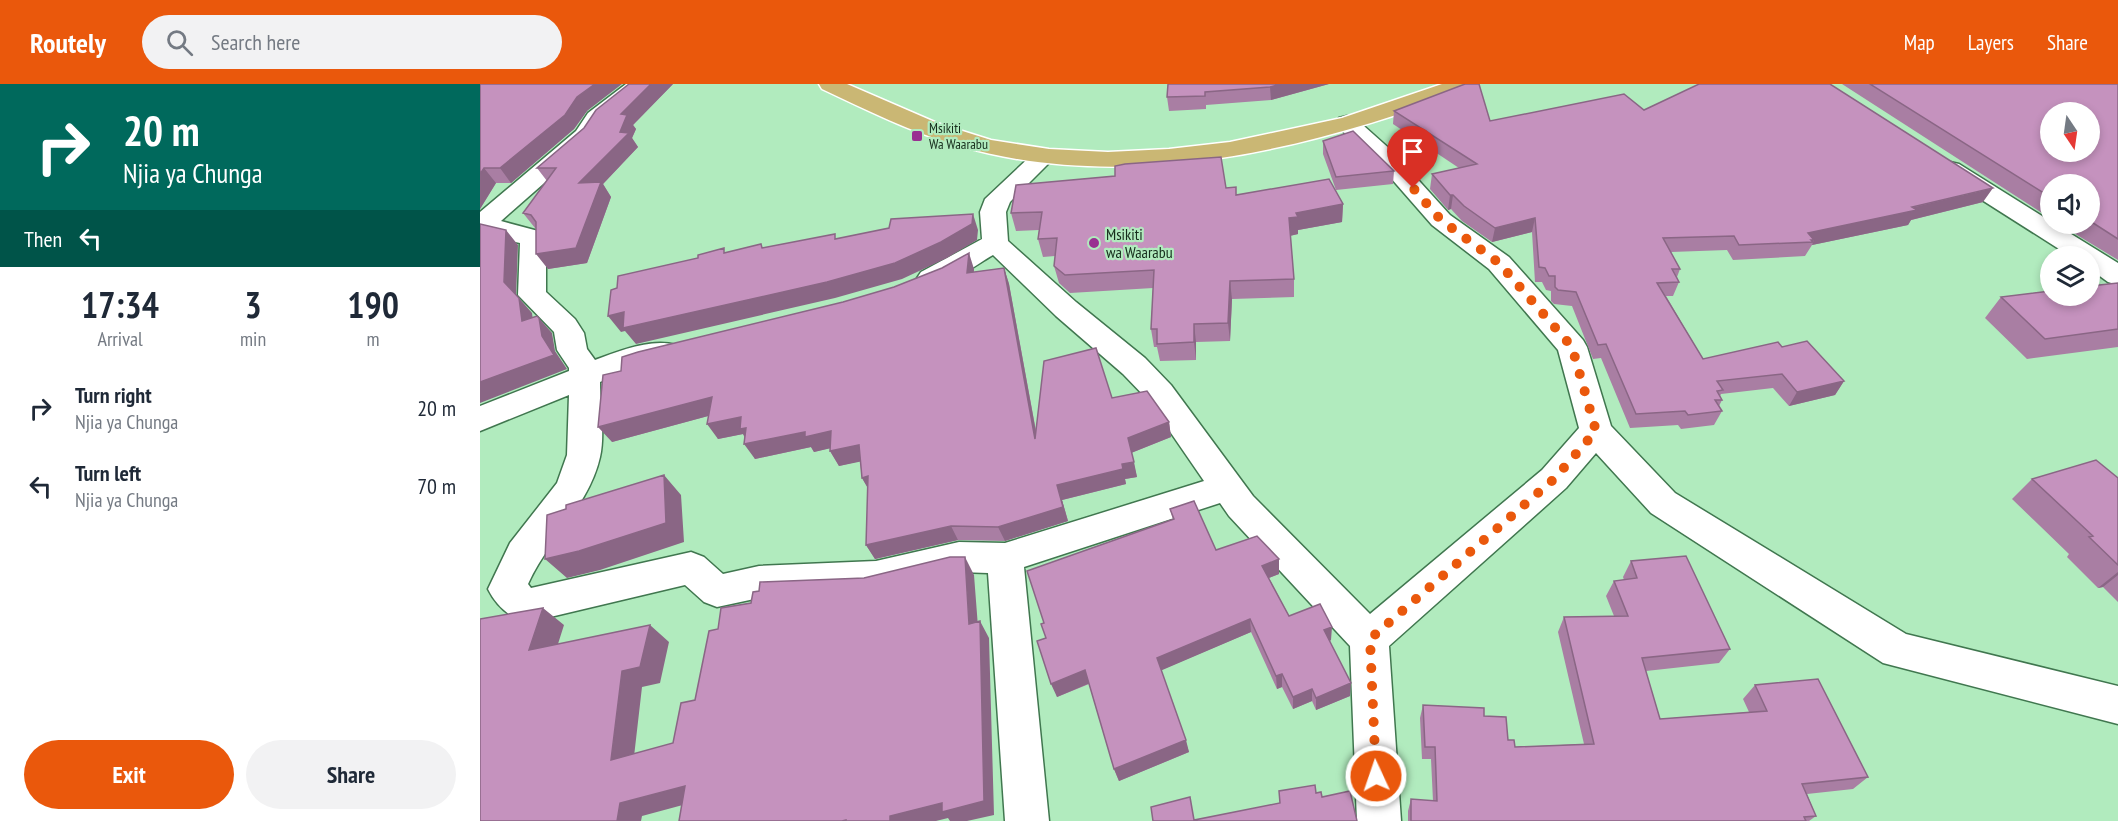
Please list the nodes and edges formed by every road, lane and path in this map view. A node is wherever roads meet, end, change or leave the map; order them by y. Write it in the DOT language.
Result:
graph roads {
  1 [pos="640,84"];
  2 [pos="830,84"];
  3 [pos="880,84"];
  4 [pos="1401,84"];
  5 [pos="1462,84"];
  6 [pos="1347,123"];
  7 [pos="1927,153"];
  8 [pos="1044,156"];
  9 [pos="995,243"];
  10 [pos="2080,246"];
  11 [pos="2100,259"];
  12 [pos="2118,276"];
  13 [pos="902,290"];
  14 [pos="686,347"];
  15 [pos="585,378"];
  16 [pos="480,419"];
  17 [pos="1596,431"];
  18 [pos="1227,487"];
  19 [pos="1005,558"];
  20 [pos="1370,639"];
  21 [pos="2118,705"];
  22 [pos="1027,821"];
  23 [pos="1379,821"];
  1 -- 15 [label="street"];
  2 -- 8 [label="main road"];
  3 -- 4 [label="main road"];
  5 -- 6 [label="main road"];
  6 -- 8 [label="main road"];
  6 -- 17 [label="street"];
  7 -- 10 [label="street"];
  8 -- 9 [label="street"];
  9 -- 13 [label="street"];
  9 -- 18 [label="street"];
  11 -- 12 [label="street"];
  14 -- 15 [label="street"];
  15 -- 16 [label="street"];
  15 -- 19 [label="street"];
  17 -- 20 [label="street"];
  17 -- 21 [label="street"];
  18 -- 19 [label="street"];
  18 -- 20 [label="street"];
  19 -- 22 [label="street"];
  20 -- 23 [label="street"];
}
